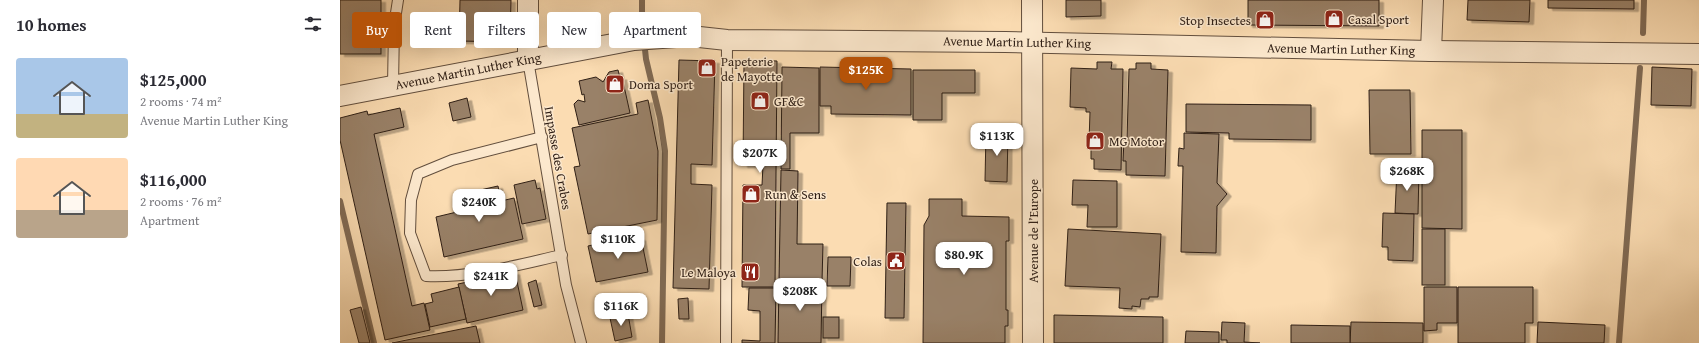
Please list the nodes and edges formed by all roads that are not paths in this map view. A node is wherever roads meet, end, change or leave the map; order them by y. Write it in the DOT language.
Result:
graph roads {
  1 [pos="398,0"];
  2 [pos="528,0"];
  3 [pos="1032,0"];
  4 [pos="1433,0"];
  5 [pos="727,40"];
  6 [pos="1032,42"];
  7 [pos="1431,51"];
  8 [pos="1699,54"];
  9 [pos="528,60"];
  10 [pos="393,86"];
  11 [pos="340,96"];
  12 [pos="542,137"];
  13 [pos="562,256"];
  14 [pos="581,343"];
  15 [pos="726,343"];
  16 [pos="1033,343"];
  1 -- 10 [label="lane"];
  2 -- 9 [label="street"];
  3 -- 6 [label="street, Avenue de l’Europe"];
  4 -- 7 [label="street"];
  5 -- 6 [label="street, Avenue Martin Luther King"];
  5 -- 9 [label="street, Avenue Martin Luther King"];
  5 -- 15 [label="lane"];
  6 -- 7 [label="street, Avenue Martin Luther King"];
  6 -- 16 [label="street, Avenue de l’Europe"];
  7 -- 8 [label="street, Avenue Martin Luther King"];
  9 -- 10 [label="street, Avenue Martin Luther King"];
  9 -- 12 [label="lane, Impasse des Crabes"];
  10 -- 11 [label="street, Avenue Martin Luther King"];
  12 -- 13 [label="lane, Impasse des Crabes"];
  12 -- 13 [label="lane"];
  13 -- 14 [label="lane, Impasse des Crabes"];
}
